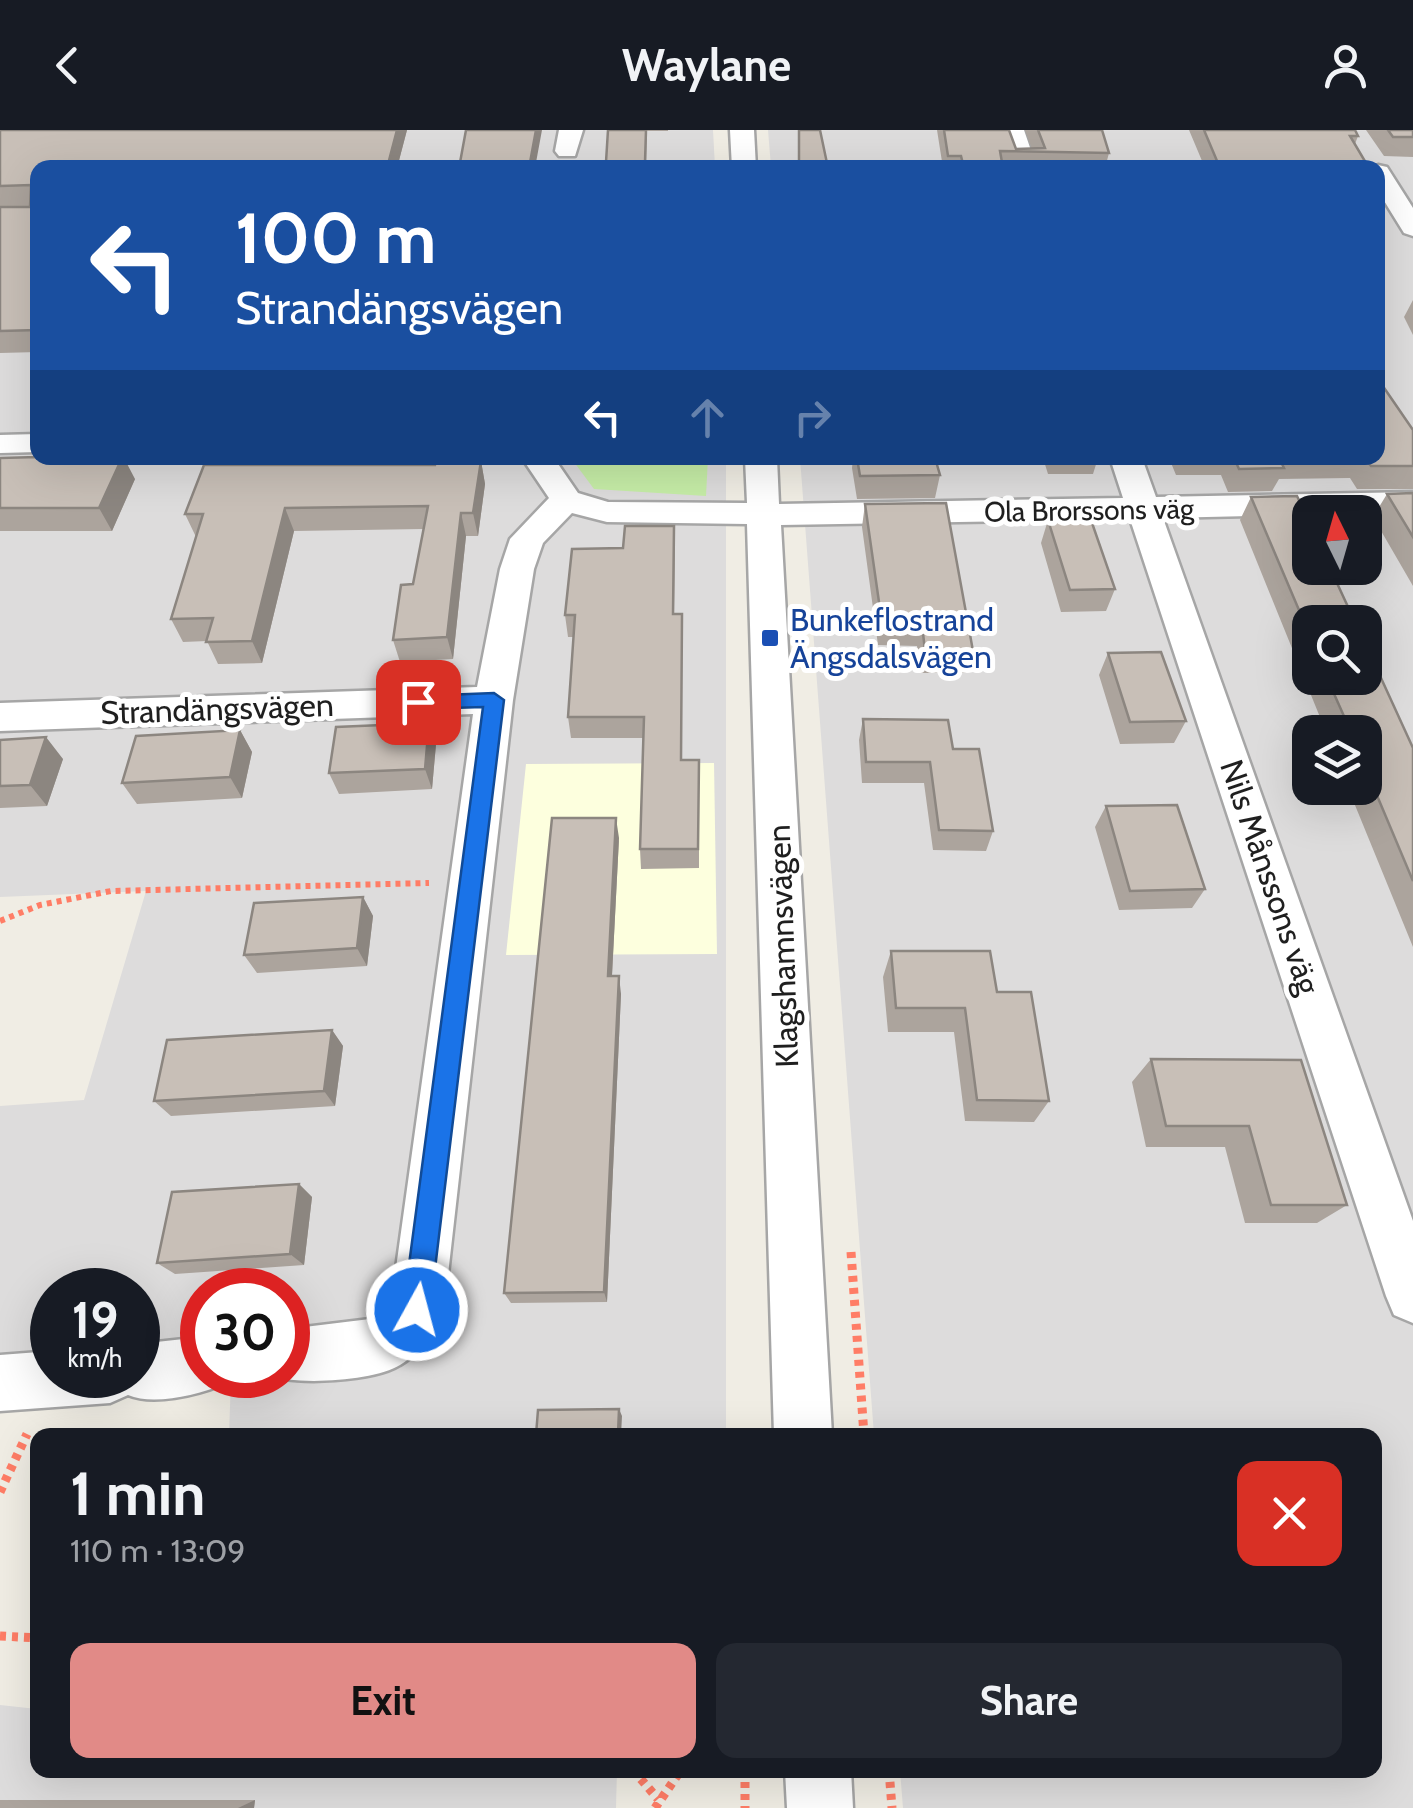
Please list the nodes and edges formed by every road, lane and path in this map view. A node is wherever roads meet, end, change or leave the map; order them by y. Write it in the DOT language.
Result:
graph roads {
  1 [pos="742,130"];
  2 [pos="1012,130"];
  3 [pos="744,160"];
  4 [pos="1022,160"];
  5 [pos="1385,184"];
  6 [pos="1413,228"];
  7 [pos="30,443"];
  8 [pos="0,444"];
  9 [pos="543,465"];
  10 [pos="761,465"];
  11 [pos="1128,465"];
  12 [pos="566,500"];
  13 [pos="1413,502"];
  14 [pos="1144,510"];
  15 [pos="764,514"];
  16 [pos="494,700"];
  17 [pos="0,717"];
  18 [pos="471,881"];
  19 [pos="0,921"];
  20 [pos="1413,1296"];
  21 [pos="310,1353"];
  22 [pos="30,1381"];
  23 [pos="0,1383"];
  24 [pos="804,1428"];
  25 [pos="0,1636"];
  26 [pos="30,1638"];
  27 [pos="638,1778"];
  28 [pos="675,1778"];
  29 [pos="744,1778"];
  30 [pos="818,1778"];
  31 [pos="890,1778"];
  32 [pos="656,1804"];
  33 [pos="745,1808"];
  34 [pos="820,1808"];
  35 [pos="892,1808"];
  1 -- 3 [label="street"];
  2 -- 4 [label="street"];
  5 -- 6 [label="street"];
  7 -- 8 [label="street"];
  9 -- 12 [label="street"];
  10 -- 15 [label="street, Klagshamnsvägen"];
  11 -- 14 [label="street, Nils Månssons väg"];
  12 -- 15 [label="street, Ola Brorssons väg"];
  12 -- 16 [label="street"];
  13 -- 14 [label="street, Ola Brorssons väg"];
  14 -- 15 [label="street, Ola Brorssons väg"];
  14 -- 20 [label="street, Nils Månssons väg"];
  15 -- 24 [label="street, Klagshamnsvägen"];
  16 -- 17 [label="street, Strandängsvägen"];
  16 -- 18 [label="street"];
  18 -- 19 [label="path"];
  18 -- 21 [label="street"];
  22 -- 23 [label="street"];
  25 -- 26 [label="path"];
  27 -- 32 [label="path"];
  28 -- 32 [label="path"];
  29 -- 33 [label="path"];
  30 -- 34 [label="street"];
  31 -- 35 [label="path"];
}
